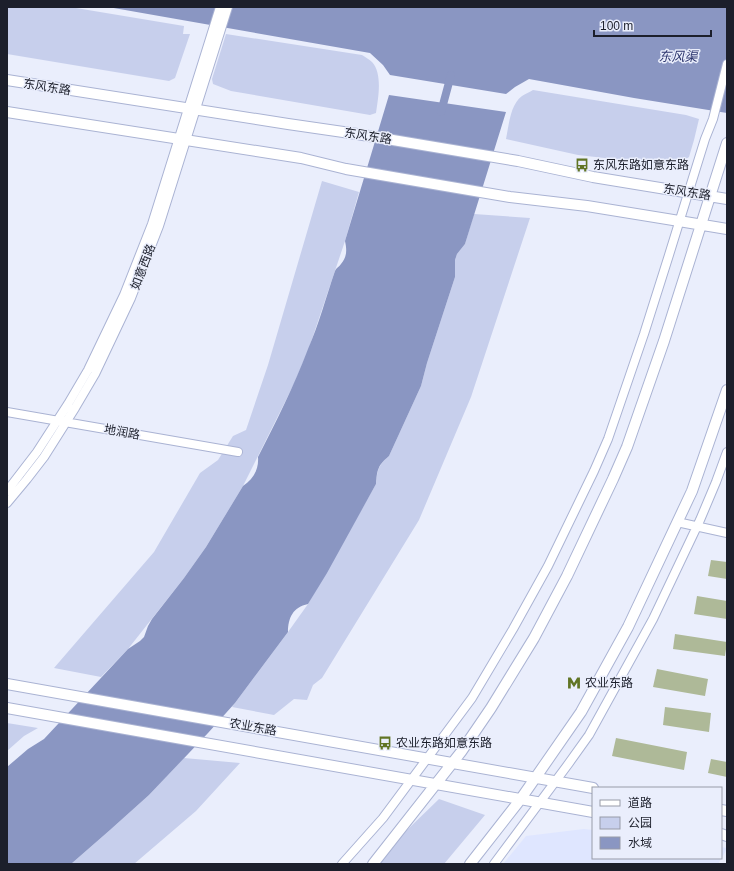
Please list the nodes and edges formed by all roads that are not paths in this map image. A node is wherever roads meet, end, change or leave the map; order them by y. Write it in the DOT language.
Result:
graph roads {
  1 [pos="220,7"];
  2 [pos="228,7"];
  3 [pos="214,38"];
  4 [pos="727,64"];
  5 [pos="7,80"];
  6 [pos="192,109"];
  7 [pos="7,112"];
  8 [pos="182,140"];
  9 [pos="727,143"];
  10 [pos="689,193"];
  11 [pos="710,196"];
  12 [pos="727,199"];
  13 [pos="680,221"];
  14 [pos="701,225"];
  15 [pos="727,229"];
  16 [pos="727,390"];
  17 [pos="7,412"];
  18 [pos="62,421"];
  19 [pos="238,452"];
  20 [pos="727,452"];
  21 [pos="7,491"];
  22 [pos="7,503"];
  23 [pos="677,522"];
  24 [pos="697,526"];
  25 [pos="727,533"];
  26 [pos="7,684"];
  27 [pos="7,708"];
  28 [pos="427,758"];
  29 [pos="453,763"];
  30 [pos="536,778"];
  31 [pos="410,780"];
  32 [pos="556,781"];
  33 [pos="436,785"];
  34 [pos="592,788"];
  35 [pos="520,800"];
  36 [pos="539,803"];
  37 [pos="592,812"];
  38 [pos="342,864"];
  39 [pos="373,864"];
  40 [pos="470,864"];
  41 [pos="494,864"];
  1 -- 3 [label="street, 如意西路"];
  2 -- 3 [label="street, 如意西路"];
  3 -- 6 [label="street, 如意西路"];
  4 -- 10 [label="street"];
  5 -- 6 [label="main road, 东风东路"];
  6 -- 8 [label="street, 如意西路"];
  6 -- 10 [label="main road, 东风东路"];
  7 -- 8 [label="main road"];
  8 -- 13 [label="main road"];
  8 -- 18 [label="street, 如意西路"];
  9 -- 11 [label="main road"];
  10 -- 11 [label="main road, 东风东路"];
  10 -- 13 [label="street"];
  11 -- 12 [label="main road, 东风东路"];
  11 -- 14 [label="main road"];
  13 -- 14 [label="main road"];
  13 -- 28 [label="street"];
  14 -- 15 [label="main road"];
  14 -- 29 [label="main road"];
  16 -- 23 [label="main road"];
  17 -- 18 [label="street, 地润路"];
  18 -- 19 [label="street, 地润路"];
  18 -- 21 [label="street, 如意西路"];
  18 -- 22 [label="street, 如意西路"];
  20 -- 24 [label="street"];
  23 -- 24 [label="street"];
  23 -- 30 [label="main road"];
  24 -- 25 [label="street"];
  24 -- 32 [label="street"];
  26 -- 28 [label="main road, 农业东路"];
  27 -- 31 [label="main road, 农业东路"];
  28 -- 29 [label="main road, 农业东路"];
  28 -- 31 [label="street"];
  29 -- 30 [label="main road, 农业东路"];
  29 -- 33 [label="main road"];
  30 -- 32 [label="main road, 农业东路"];
  30 -- 35 [label="main road"];
  31 -- 33 [label="main road, 农业东路"];
  31 -- 38 [label="street"];
  32 -- 34 [label="main road, 农业东路"];
  32 -- 36 [label="street"];
  33 -- 35 [label="main road, 农业东路"];
  33 -- 39 [label="main road"];
  35 -- 36 [label="main road, 农业东路"];
  35 -- 40 [label="main road"];
  36 -- 37 [label="main road, 农业东路"];
  36 -- 41 [label="street"];
}
